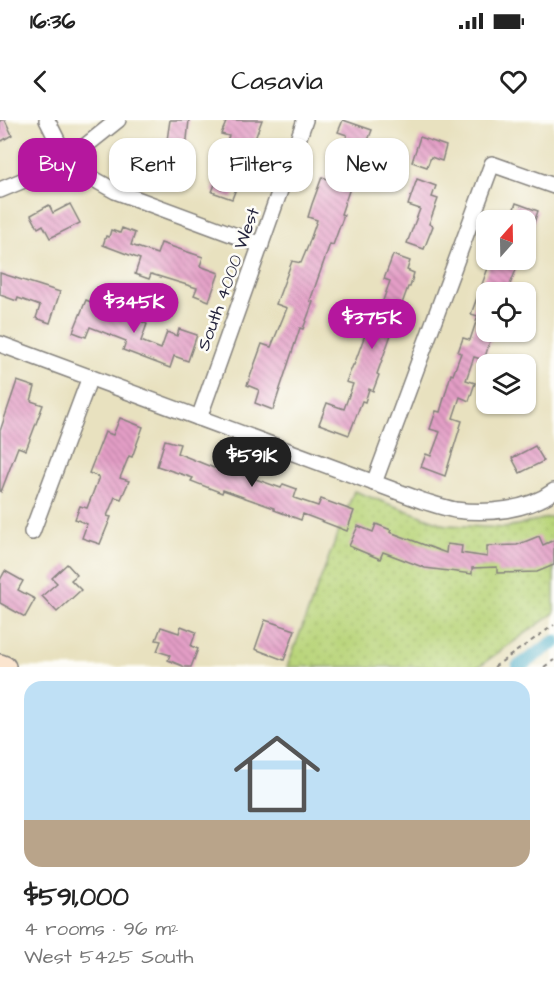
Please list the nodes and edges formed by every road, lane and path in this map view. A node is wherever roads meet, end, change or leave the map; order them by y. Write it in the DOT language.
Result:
graph roads {
  1 [pos="47,120"];
  2 [pos="118,120"];
  3 [pos="305,120"];
  4 [pos="56,138"];
  5 [pos="95,138"];
  6 [pos="97,181"];
  7 [pos="18,183"];
  8 [pos="554,186"];
  9 [pos="0,190"];
  10 [pos="261,245"];
  11 [pos="0,344"];
  12 [pos="90,377"];
  13 [pos="199,418"];
  14 [pos="374,483"];
  15 [pos="550,494"];
  16 [pos="32,532"];
  17 [pos="554,625"];
  18 [pos="554,660"];
  19 [pos="0,665"];
  20 [pos="5,667"];
  21 [pos="494,667"];
  22 [pos="544,667"];
  1 -- 4 [label="street"];
  2 -- 5 [label="street"];
  3 -- 10 [label="street, South 4000 West"];
  6 -- 10 [label="street"];
  7 -- 9 [label="street"];
  8 -- 14 [label="street"];
  10 -- 13 [label="street, South 4000 West"];
  11 -- 12 [label="street"];
  12 -- 13 [label="street"];
  12 -- 16 [label="street"];
  13 -- 14 [label="street"];
  14 -- 15 [label="street"];
  17 -- 21 [label="path"];
  18 -- 22 [label="path"];
  19 -- 20 [label="main road"];
}
